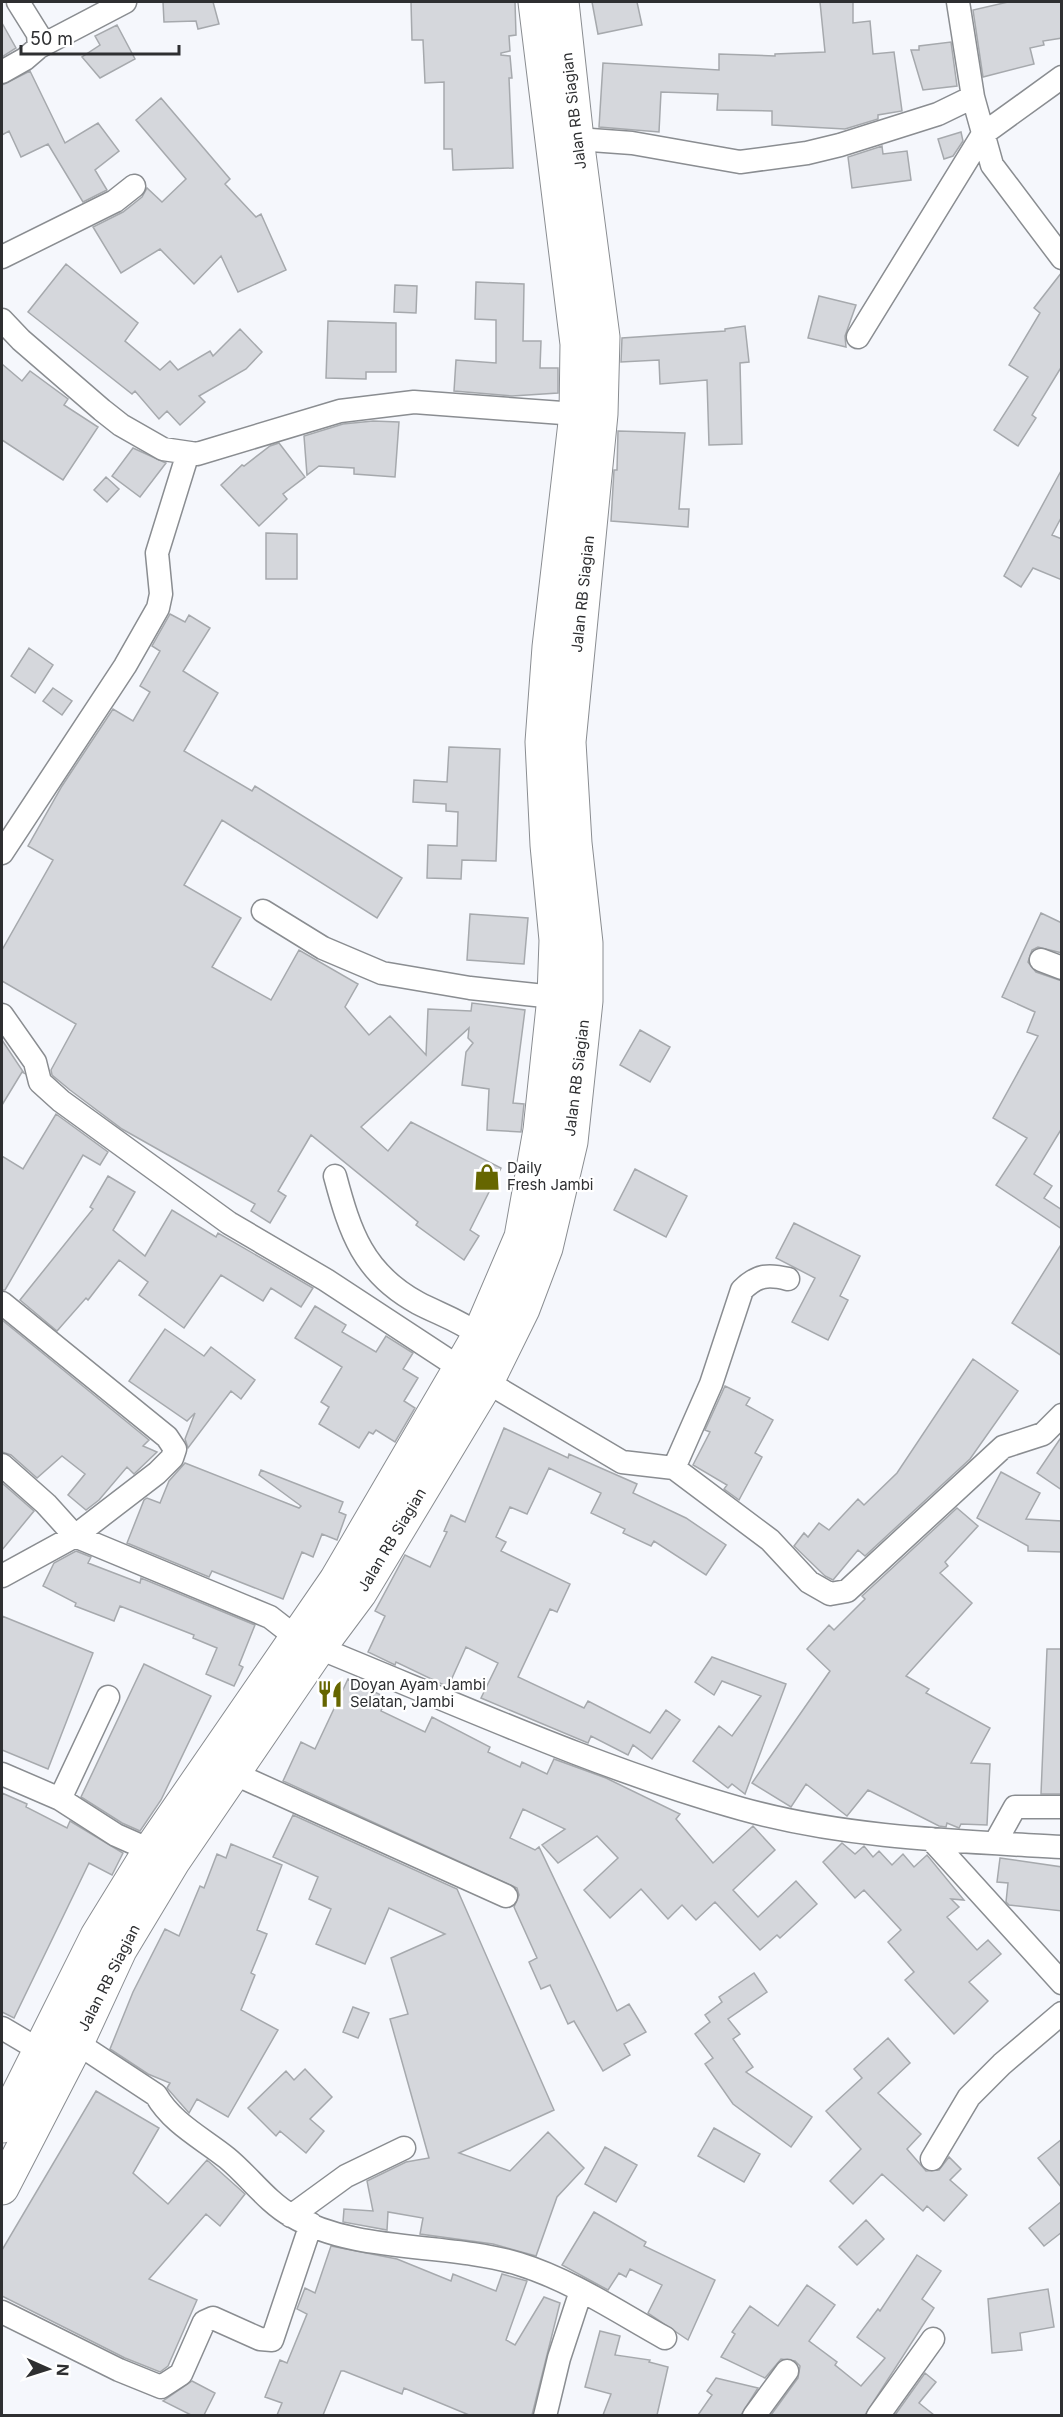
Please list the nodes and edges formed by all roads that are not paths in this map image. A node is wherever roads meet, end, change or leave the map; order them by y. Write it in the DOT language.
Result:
graph roads {
  1 [pos="18,2"];
  2 [pos="125,2"];
  3 [pos="535,2"];
  4 [pos="562,2"];
  5 [pos="958,2"];
  6 [pos="39,47"];
  7 [pos="2,72"];
  8 [pos="1062,77"];
  9 [pos="973,97"];
  10 [pos="983,134"];
  11 [pos="577,139"];
  12 [pos="134,186"];
  13 [pos="2,257"];
  14 [pos="1062,258"];
  15 [pos="2,320"];
  16 [pos="858,337"];
  17 [pos="576,414"];
  18 [pos="188,453"];
  19 [pos="570,584"];
  20 [pos="556,742"];
  21 [pos="2,854"];
  22 [pos="263,911"];
  23 [pos="554,997"];
  24 [pos="2,1015"];
  25 [pos="335,1176"];
  26 [pos="788,1279"];
  27 [pos="2,1303"];
  28 [pos="479,1335"];
  29 [pos="474,1375"];
  30 [pos="1062,1415"];
  31 [pos="2,1465"];
  32 [pos="674,1468"];
  33 [pos="75,1536"];
  34 [pos="2,1576"];
  35 [pos="308,1643"];
  36 [pos="108,1697"];
  37 [pos="2,1774"];
  38 [pos="235,1774"];
  39 [pos="60,1799"];
  40 [pos="1062,1807"];
  41 [pos="931,1839"];
  42 [pos="995,1843"];
  43 [pos="1062,1847"];
  44 [pos="150,1850"];
  45 [pos="506,1896"];
  46 [pos="1062,1983"];
  47 [pos="1062,2013"];
  48 [pos="2,2028"];
  49 [pos="77,2043"];
  50 [pos="41,2051"];
  51 [pos="2,2126"];
  52 [pos="404,2148"];
  53 [pos="932,2159"];
  54 [pos="2,2188"];
  55 [pos="301,2220"];
  56 [pos="581,2291"];
  57 [pos="2,2312"];
  58 [pos="665,2338"];
  59 [pos="933,2338"];
  60 [pos="787,2371"];
  61 [pos="544,2415"];
  62 [pos="754,2415"];
  63 [pos="879,2415"];
  1 -- 6 [label="street"];
  2 -- 6 [label="street"];
  3 -- 17 [label="highway, Jalan RB Siagian"];
  4 -- 11 [label="highway, Jalan RB Siagian"];
  5 -- 9 [label="street"];
  6 -- 7 [label="street"];
  8 -- 10 [label="street"];
  9 -- 10 [label="street"];
  9 -- 11 [label="street"];
  10 -- 14 [label="street"];
  10 -- 16 [label="street"];
  11 -- 19 [label="highway, Jalan RB Siagian"];
  12 -- 13 [label="street"];
  15 -- 18 [label="street"];
  17 -- 18 [label="street"];
  17 -- 19 [label="highway, Jalan RB Siagian"];
  18 -- 21 [label="street"];
  19 -- 20 [label="highway, Jalan RB Siagian"];
  20 -- 23 [label="highway, Jalan RB Siagian"];
  20 -- 29 [label="highway, Jalan RB Siagian"];
  22 -- 23 [label="street"];
  23 -- 28 [label="highway, Jalan RB Siagian"];
  24 -- 29 [label="street"];
  25 -- 28 [label="street"];
  26 -- 32 [label="street"];
  27 -- 33 [label="street"];
  28 -- 29 [label="highway, Jalan RB Siagian"];
  29 -- 32 [label="street"];
  29 -- 35 [label="highway, Jalan RB Siagian"];
  30 -- 32 [label="street"];
  31 -- 33 [label="street"];
  33 -- 34 [label="street"];
  33 -- 35 [label="street"];
  35 -- 38 [label="highway, Jalan RB Siagian"];
  35 -- 41 [label="street"];
  35 -- 44 [label="highway, Jalan RB Siagian"];
  36 -- 39 [label="street"];
  37 -- 39 [label="street"];
  38 -- 45 [label="street"];
  38 -- 49 [label="highway, Jalan RB Siagian"];
  39 -- 44 [label="street"];
  40 -- 42 [label="street"];
  41 -- 42 [label="street"];
  41 -- 46 [label="street"];
  42 -- 43 [label="street"];
  44 -- 50 [label="highway, Jalan RB Siagian"];
  47 -- 53 [label="street"];
  48 -- 50 [label="street"];
  49 -- 54 [label="highway, Jalan RB Siagian"];
  49 -- 55 [label="street"];
  50 -- 51 [label="highway, Jalan RB Siagian"];
  52 -- 55 [label="street"];
  55 -- 56 [label="street"];
  55 -- 57 [label="street"];
  56 -- 58 [label="street"];
  56 -- 61 [label="street"];
  59 -- 63 [label="street"];
  60 -- 62 [label="street"];
}
